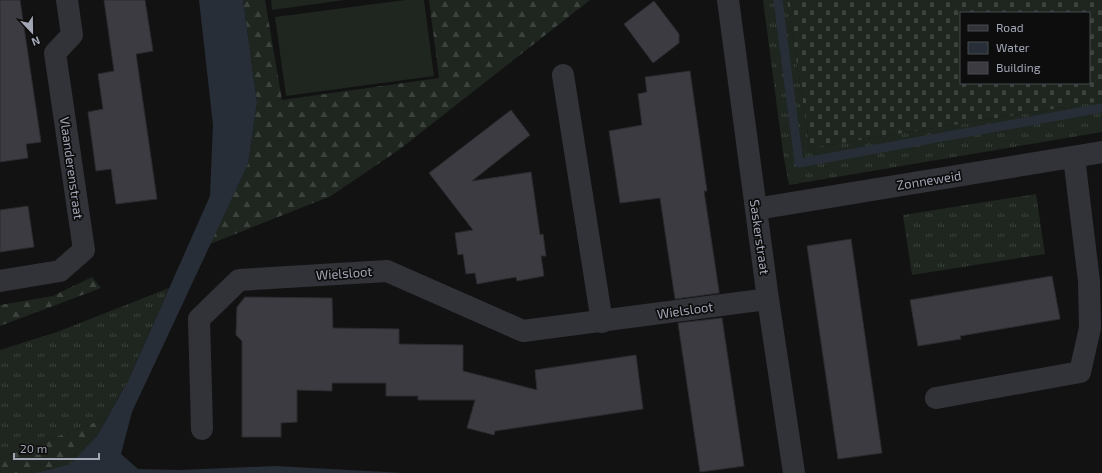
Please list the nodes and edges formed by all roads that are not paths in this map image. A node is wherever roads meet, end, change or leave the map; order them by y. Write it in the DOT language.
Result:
graph roads {
  1 [pos="67,0"];
  2 [pos="728,0"];
  3 [pos="563,75"];
  4 [pos="1102,152"];
  5 [pos="1074,156"];
  6 [pos="756,209"];
  7 [pos="0,282"];
  8 [pos="768,299"];
  9 [pos="602,322"];
  10 [pos="936,398"];
  11 [pos="202,429"];
  12 [pos="794,473"];
  1 -- 7 [label="street, Vlaanderenstraat"];
  2 -- 6 [label="street, Saskerstraat"];
  3 -- 9 [label="street"];
  4 -- 5 [label="street, Zonneweid"];
  5 -- 6 [label="street, Zonneweid"];
  5 -- 10 [label="street"];
  6 -- 8 [label="street, Saskerstraat"];
  8 -- 9 [label="street, Wielsloot"];
  8 -- 12 [label="street, Saskerstraat"];
  9 -- 11 [label="street, Wielsloot"];
}
